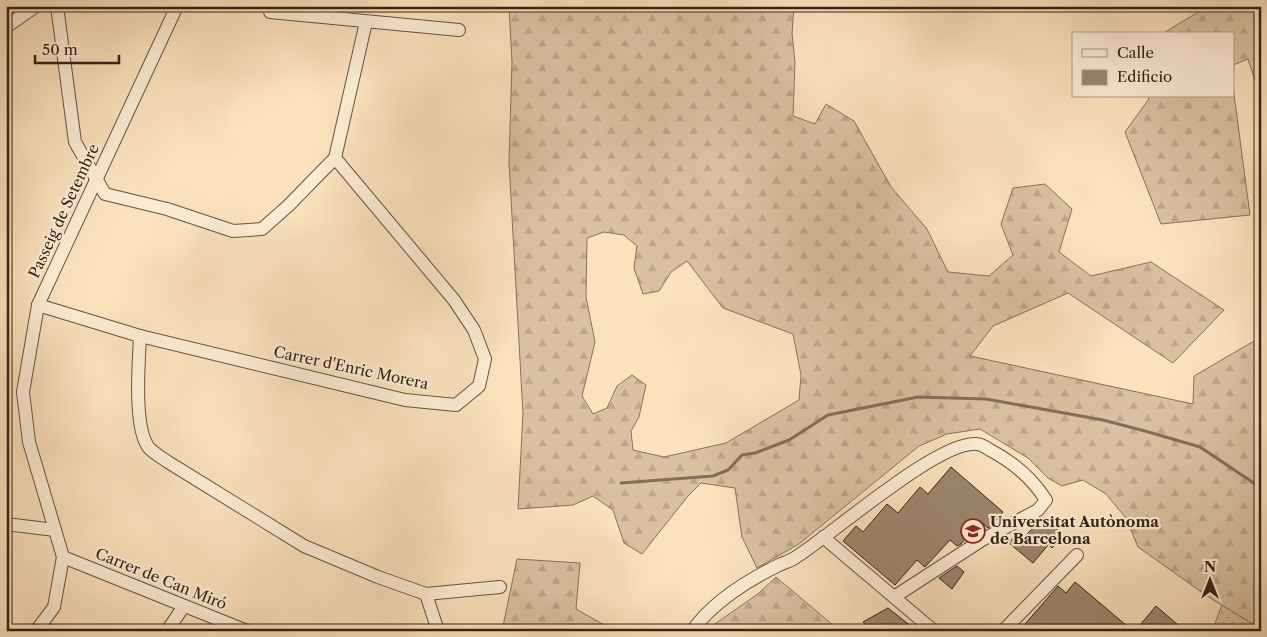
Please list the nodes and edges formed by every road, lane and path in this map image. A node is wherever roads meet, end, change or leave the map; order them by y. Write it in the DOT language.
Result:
graph roads {
  1 [pos="36,6"];
  2 [pos="57,6"];
  3 [pos="177,6"];
  4 [pos="270,12"];
  5 [pos="366,22"];
  6 [pos="6,27"];
  7 [pos="459,30"];
  8 [pos="335,158"];
  9 [pos="96,181"];
  10 [pos="38,305"];
  11 [pos="140,336"];
  12 [pos="6,524"];
  13 [pos="55,530"];
  14 [pos="823,537"];
  15 [pos="1078,555"];
  16 [pos="63,557"];
  17 [pos="500,587"];
  18 [pos="426,594"];
  19 [pos="894,598"];
  20 [pos="184,606"];
  21 [pos="438,630"];
  22 [pos="36,631"];
  23 [pos="167,631"];
  24 [pos="247,631"];
  25 [pos="692,631"];
  26 [pos="934,631"];
  27 [pos="1003,631"];
  1 -- 6 [label="street"];
  2 -- 9 [label="street"];
  3 -- 9 [label="street, Passeig de Setembre"];
  4 -- 5 [label="street"];
  5 -- 7 [label="street"];
  5 -- 8 [label="street"];
  8 -- 9 [label="street"];
  8 -- 11 [label="street, Carrer d'Enric Morera"];
  9 -- 10 [label="street, Passeig de Setembre"];
  10 -- 11 [label="street, Carrer d'Enric Morera"];
  10 -- 13 [label="street, Passeig de Setembre"];
  11 -- 18 [label="street"];
  12 -- 13 [label="street"];
  13 -- 16 [label="street, Passeig de Setembre"];
  14 -- 19 [label="street"];
  14 -- 19 [label="street"];
  14 -- 25 [label="street"];
  15 -- 27 [label="street"];
  16 -- 20 [label="street, Carrer de Can Miró"];
  16 -- 22 [label="street"];
  17 -- 18 [label="street"];
  18 -- 21 [label="street"];
  19 -- 26 [label="street"];
  20 -- 23 [label="street"];
  20 -- 24 [label="street, Carrer de Can Miró"];
}
